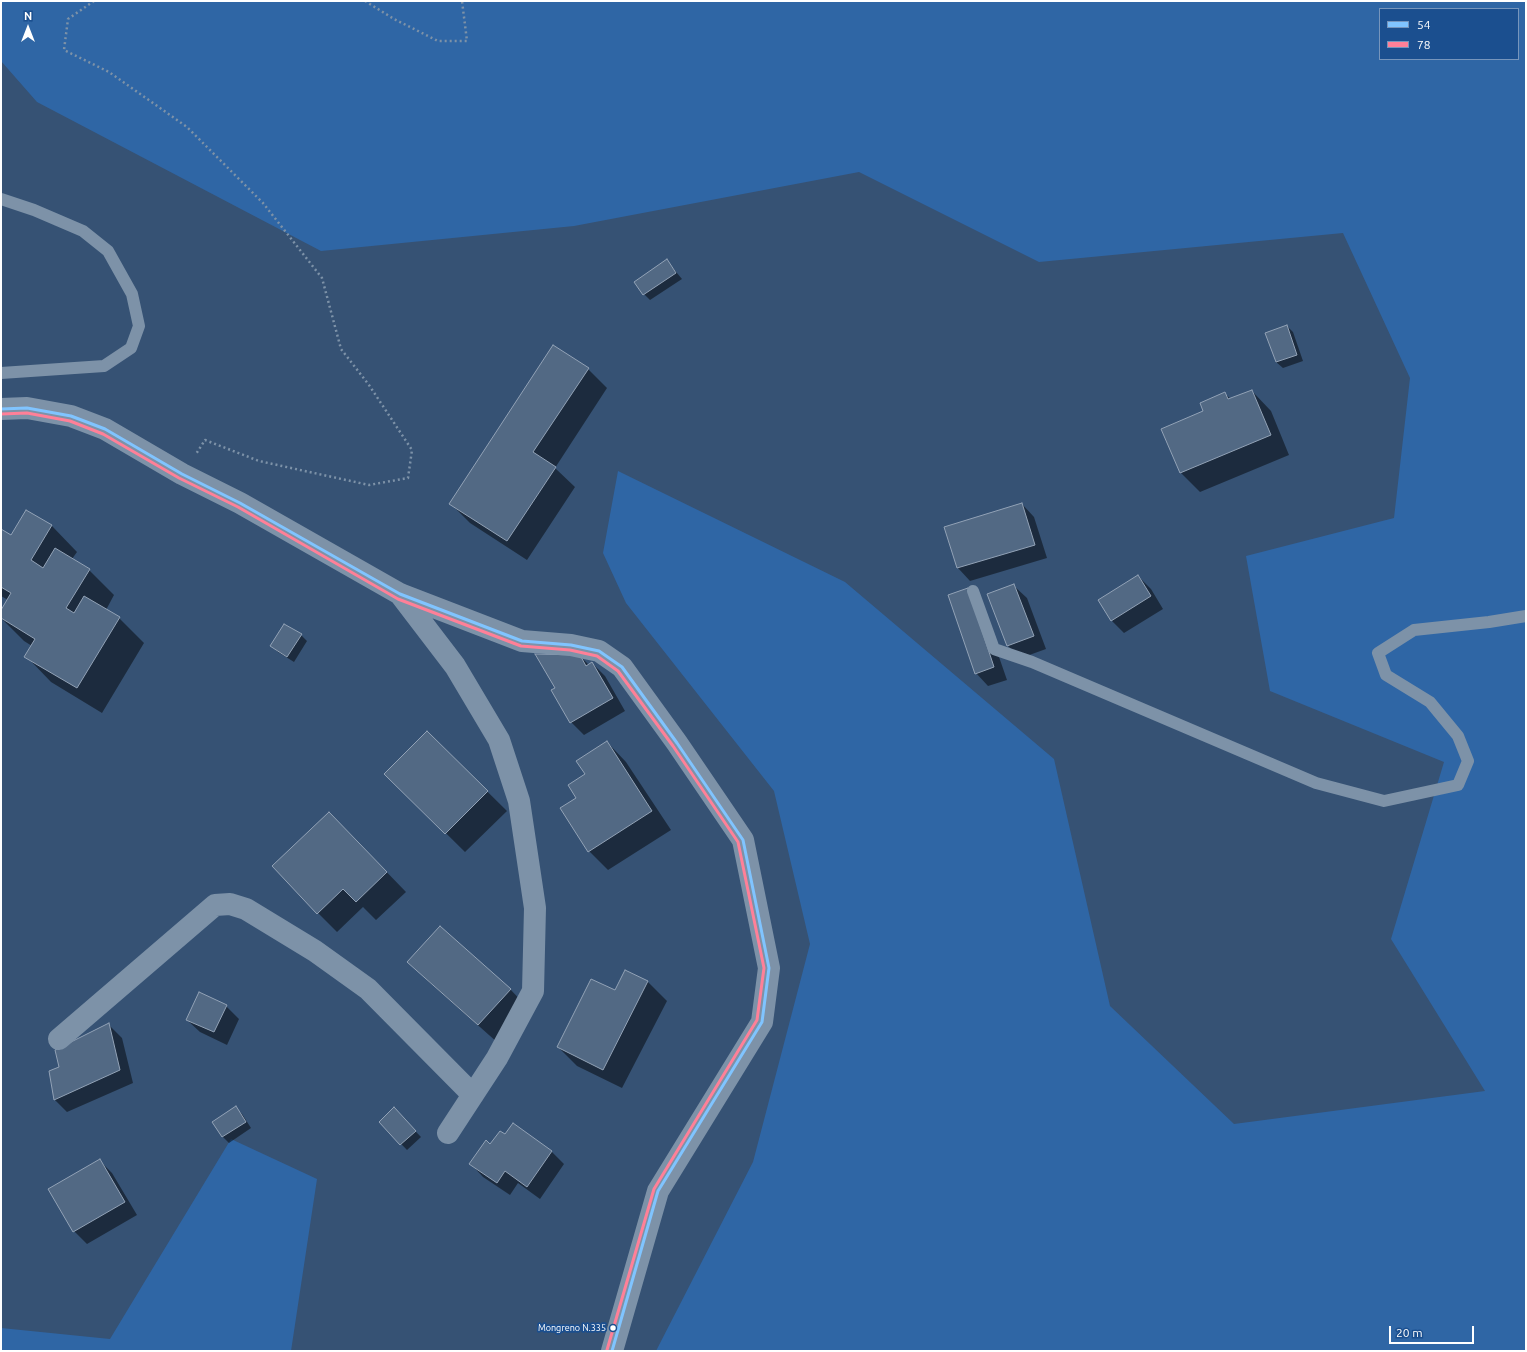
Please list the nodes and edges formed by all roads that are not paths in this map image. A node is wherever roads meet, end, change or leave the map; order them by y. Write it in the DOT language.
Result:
graph roads {
  1 [pos="1,199"];
  2 [pos="1,373"];
  3 [pos="1,409"];
  4 [pos="973,591"];
  5 [pos="400,594"];
  6 [pos="1526,616"];
  7 [pos="59,1039"];
  8 [pos="473,1095"];
  9 [pos="448,1133"];
  10 [pos="612,1351"];
  1 -- 2 [label="lane"];
  3 -- 5 [label="street"];
  4 -- 6 [label="lane"];
  5 -- 8 [label="street"];
  5 -- 10 [label="street"];
  7 -- 8 [label="street"];
  8 -- 9 [label="street"];
}
